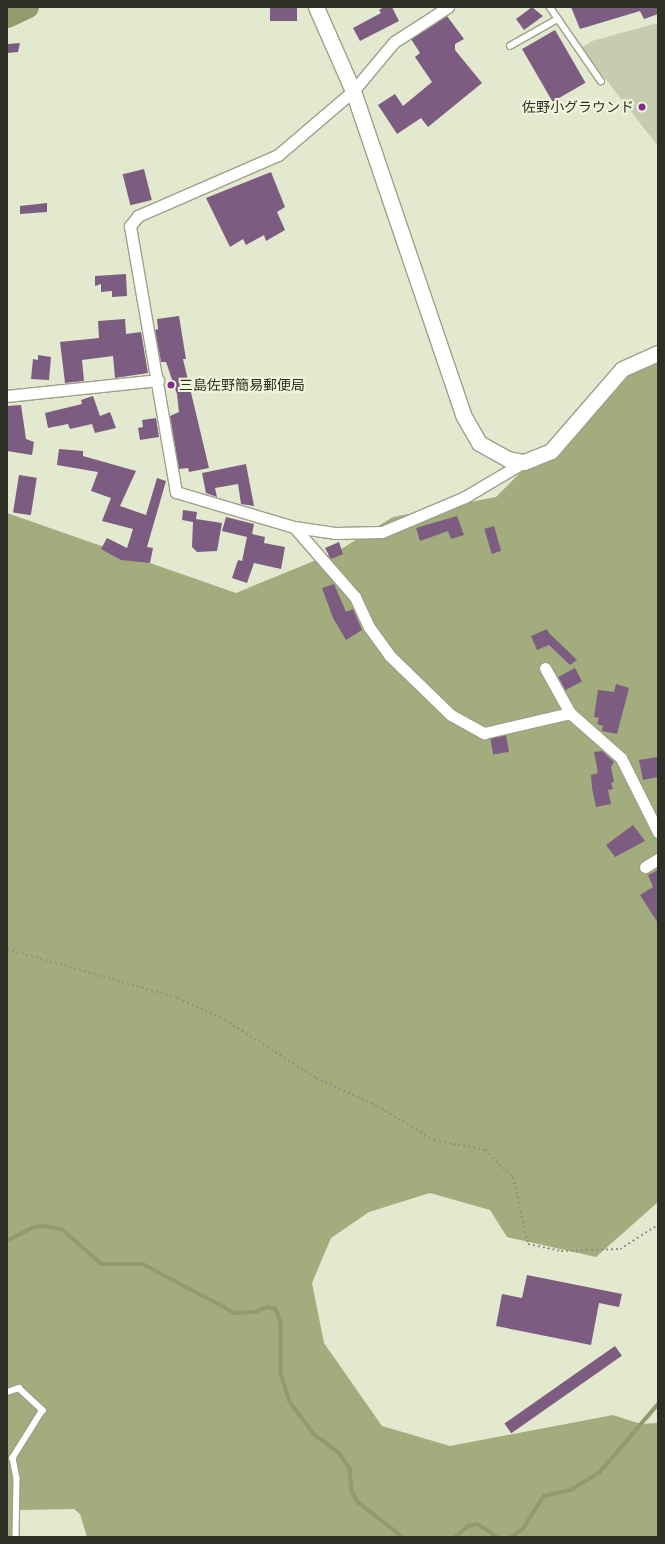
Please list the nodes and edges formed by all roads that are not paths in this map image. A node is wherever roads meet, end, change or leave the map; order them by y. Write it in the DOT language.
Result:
graph roads {
  1 [pos="316,7"];
  2 [pos="448,7"];
  3 [pos="550,7"];
  4 [pos="558,19"];
  5 [pos="510,46"];
  6 [pos="601,80"];
  7 [pos="353,91"];
  8 [pos="658,353"];
  9 [pos="158,380"];
  10 [pos="7,396"];
  11 [pos="524,462"];
  12 [pos="294,527"];
  13 [pos="545,668"];
  14 [pos="570,713"];
  15 [pos="658,832"];
  16 [pos="658,859"];
  17 [pos="645,867"];
  18 [pos="7,1392"];
  19 [pos="16,1537"];
  1 -- 7 [label="street"];
  2 -- 7 [label="street"];
  3 -- 4 [label="lane"];
  4 -- 5 [label="lane"];
  4 -- 6 [label="lane"];
  7 -- 9 [label="street"];
  7 -- 11 [label="street"];
  8 -- 11 [label="street"];
  9 -- 10 [label="street"];
  9 -- 12 [label="street"];
  11 -- 12 [label="street"];
  12 -- 14 [label="street"];
  13 -- 14 [label="street"];
  14 -- 15 [label="street"];
  16 -- 17 [label="street"];
  18 -- 19 [label="lane"];
}
